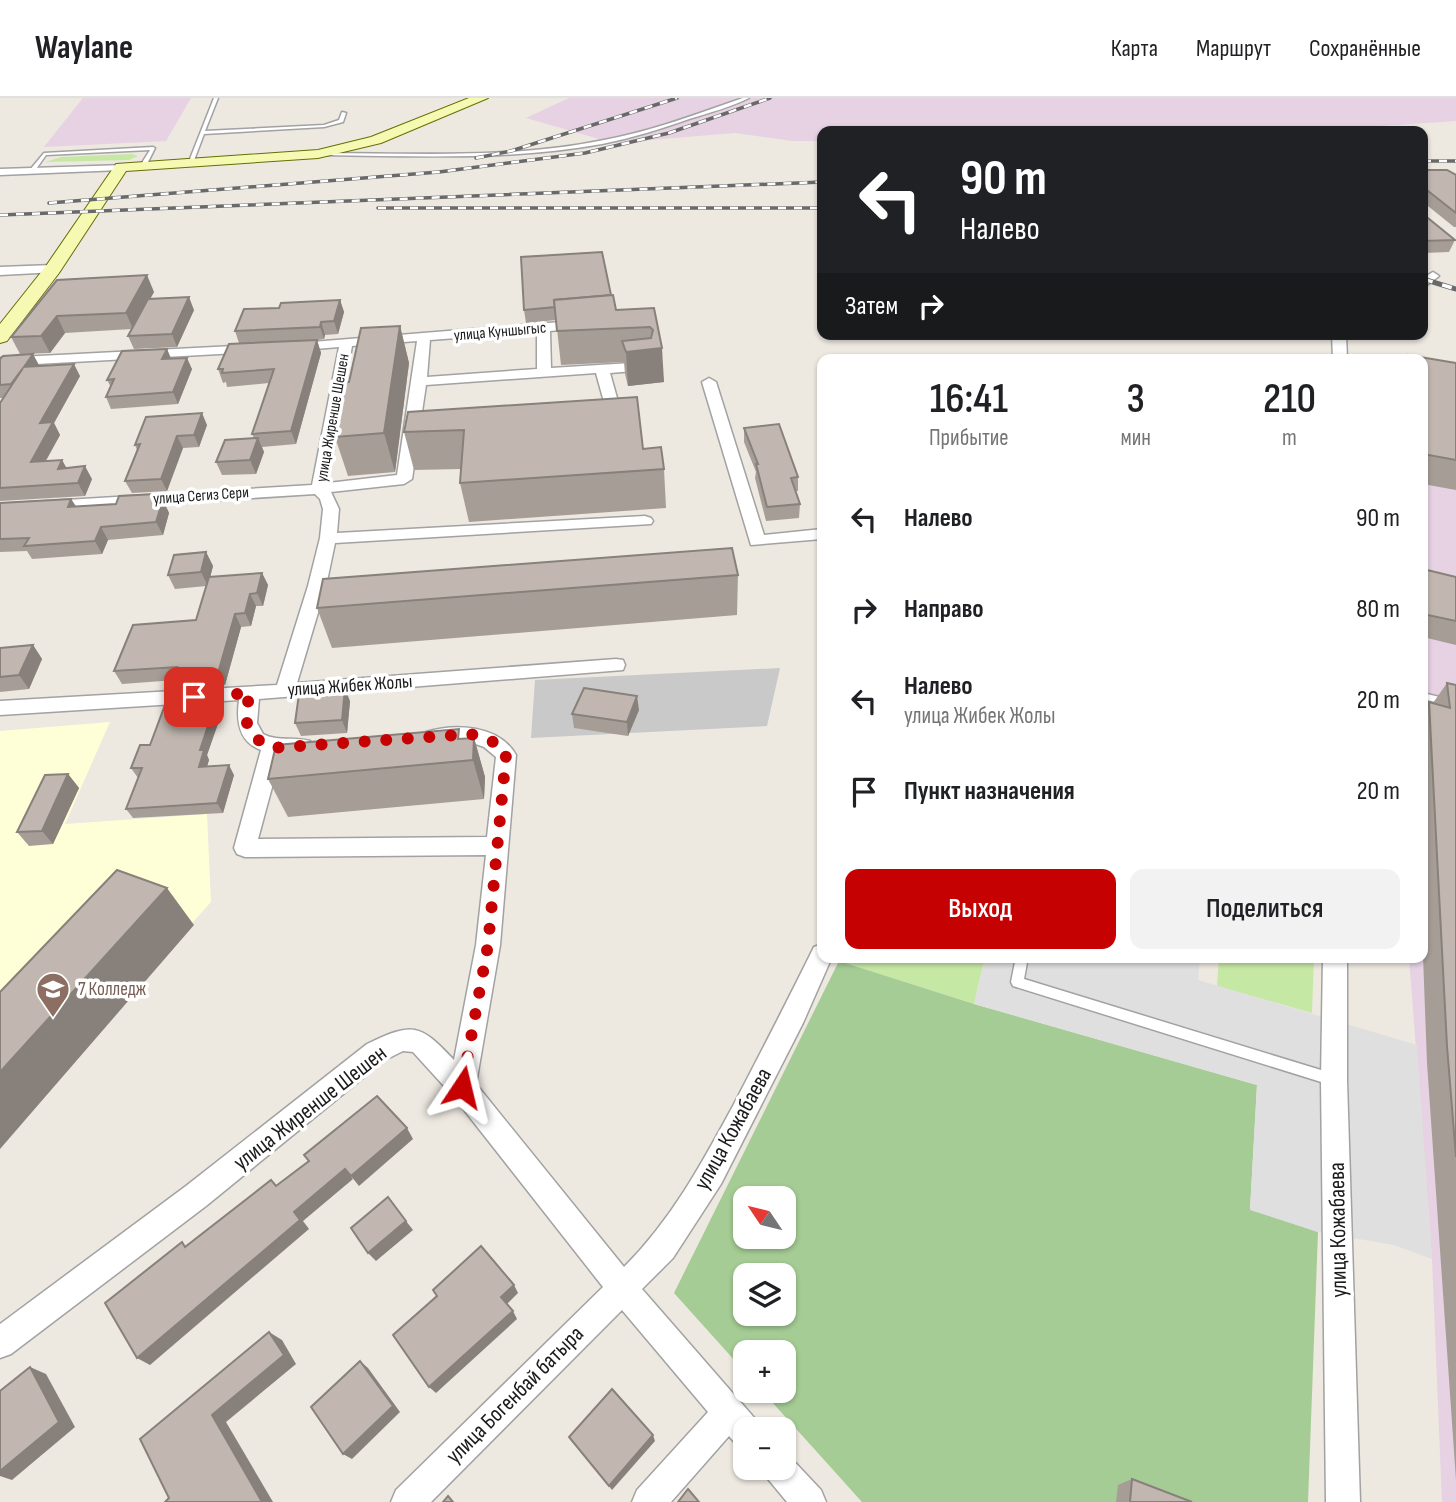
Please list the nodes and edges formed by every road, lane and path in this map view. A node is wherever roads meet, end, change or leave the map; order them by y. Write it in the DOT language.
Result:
graph roads {
  1 [pos="216,98"];
  2 [pos="481,98"];
  3 [pos="747,98"];
  4 [pos="344,113"];
  5 [pos="202,133"];
  6 [pos="318,154"];
  7 [pos="190,163"];
  8 [pos="143,166"];
  9 [pos="121,167"];
  10 [pos="32,171"];
  11 [pos="0,172"];
  12 [pos="53,270"];
  13 [pos="0,271"];
  14 [pos="598,323"];
  15 [pos="543,328"];
  16 [pos="0,337"];
  17 [pos="424,339"];
  18 [pos="346,345"];
  19 [pos="0,362"];
  20 [pos="646,366"];
  21 [pos="602,369"];
  22 [pos="544,373"];
  23 [pos="422,381"];
  24 [pos="709,382"];
  25 [pos="603,424"];
  26 [pos="319,489"];
  27 [pos="0,509"];
  28 [pos="645,522"];
  29 [pos="817,535"];
  30 [pos="328,538"];
  31 [pos="616,665"];
  32 [pos="285,691"];
  33 [pos="250,693"];
  34 [pos="1428,697"];
  35 [pos="1456,704"];
  36 [pos="0,708"];
  37 [pos="418,738"];
  38 [pos="325,744"];
  39 [pos="272,748"];
  40 [pos="498,846"];
  41 [pos="818,963"];
  42 [pos="1021,963"];
  43 [pos="1335,963"];
  44 [pos="1334,1080"];
  45 [pos="462,1087"];
  46 [pos="622,1288"];
  47 [pos="0,1343"];
  48 [pos="733,1417"];
  49 [pos="733,1426"];
  50 [pos="790,1480"];
  51 [pos="408,1502"];
  52 [pos="649,1502"];
  53 [pos="809,1502"];
  54 [pos="1343,1502"];
  1 -- 5 [label="lane"];
  2 -- 6 [label="main road"];
  3 -- 6 [label="lane"];
  4 -- 5 [label="lane"];
  5 -- 7 [label="lane"];
  6 -- 7 [label="main road"];
  7 -- 8 [label="main road"];
  8 -- 9 [label="main road"];
  8 -- 10 [label="lane"];
  9 -- 10 [label="street"];
  9 -- 12 [label="main road"];
  10 -- 11 [label="street"];
  12 -- 13 [label="street"];
  12 -- 16 [label="main road"];
  14 -- 15 [label="street, улица Куншыгыс"];
  15 -- 17 [label="street, улица Куншыгыс"];
  15 -- 22 [label="street"];
  17 -- 18 [label="street, улица Куншыгыс"];
  17 -- 23 [label="street"];
  18 -- 19 [label="street, улица Куншыгыс"];
  18 -- 26 [label="street, улица Жиренше Шешен"];
  20 -- 21 [label="street"];
  21 -- 22 [label="street"];
  21 -- 25 [label="street"];
  22 -- 23 [label="street"];
  23 -- 26 [label="street, улица Сегиз Сери"];
  24 -- 29 [label="street"];
  26 -- 27 [label="street, улица Сегиз Сери"];
  26 -- 30 [label="street, улица Жиренше Шешен"];
  28 -- 30 [label="street"];
  30 -- 32 [label="street, улица Жиренше Шешен"];
  31 -- 32 [label="street, улица Жибек Жолы"];
  32 -- 33 [label="street, улица Жибек Жолы"];
  33 -- 36 [label="street, улица Жибек Жолы"];
  33 -- 39 [label="street"];
  34 -- 35 [label="lane"];
  37 -- 40 [label="street"];
  38 -- 39 [label="street"];
  39 -- 40 [label="street"];
  40 -- 45 [label="street"];
  41 -- 46 [label="street, улица Кожабаева"];
  42 -- 44 [label="lane"];
  43 -- 44 [label="street, улица Кожабаева"];
  44 -- 54 [label="street, улица Кожабаева"];
  45 -- 46 [label="street, улица Жиренше Шешен"];
  45 -- 47 [label="street, улица Жиренше Шешен"];
  46 -- 48 [label="street, улица Жиренше Шешен"];
  46 -- 51 [label="street, улица Богенбай батыра"];
  49 -- 52 [label="street"];
  50 -- 53 [label="street"];
}
